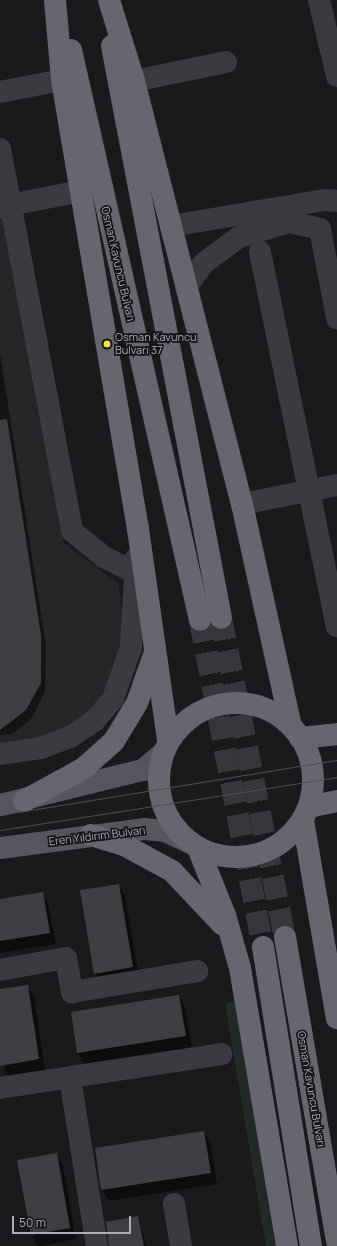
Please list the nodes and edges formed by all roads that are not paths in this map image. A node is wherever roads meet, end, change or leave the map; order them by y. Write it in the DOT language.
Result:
graph roads {
  1 [pos="55,0"];
  2 [pos="60,0"];
  3 [pos="104,0"];
  4 [pos="109,0"];
  5 [pos="319,0"];
  6 [pos="226,62"];
  7 [pos="337,76"];
  8 [pos="62,80"];
  9 [pos="134,81"];
  10 [pos="0,92"];
  11 [pos="0,149"];
  12 [pos="80,191"];
  13 [pos="337,201"];
  14 [pos="5,206"];
  15 [pos="171,226"];
  16 [pos="260,252"];
  17 [pos="186,287"];
  18 [pos="337,318"];
  19 [pos="337,486"];
  20 [pos="309,491"];
  21 [pos="242,504"];
  22 [pos="138,529"];
  23 [pos="135,573"];
  24 [pos="221,618"];
  25 [pos="200,620"];
  26 [pos="337,626"];
  27 [pos="156,644"];
  28 [pos="296,732"];
  29 [pos="337,734"];
  30 [pos="165,748"];
  31 [pos="0,754"];
  32 [pos="24,801"];
  33 [pos="337,801"];
  34 [pos="0,805"];
  35 [pos="306,813"];
  36 [pos="91,835"];
  37 [pos="194,846"];
  38 [pos="0,848"];
  39 [pos="284,937"];
  40 [pos="234,941"];
  41 [pos="263,947"];
  42 [pos="0,970"];
  43 [pos="197,971"];
  44 [pos="337,1018"];
  45 [pos="221,1054"];
  46 [pos="70,1078"];
  47 [pos="0,1088"];
  48 [pos="174,1204"];
  49 [pos="337,1240"];
  50 [pos="97,1246"];
  51 [pos="181,1246"];
  52 [pos="287,1246"];
  53 [pos="311,1246"];
  1 -- 8 [label="highway"];
  2 -- 25 [label="highway, Osman Kavuncu Bulvarı"];
  3 -- 24 [label="highway"];
  4 -- 9 [label="highway"];
  5 -- 7 [label="street"];
  6 -- 9 [label="street"];
  8 -- 10 [label="street"];
  8 -- 12 [label="highway"];
  9 -- 15 [label="highway"];
  11 -- 14 [label="street"];
  12 -- 14 [label="street"];
  12 -- 22 [label="highway"];
  13 -- 15 [label="street"];
  14 -- 23 [label="street"];
  15 -- 17 [label="highway"];
  16 -- 20 [label="street"];
  17 -- 18 [label="street"];
  17 -- 21 [label="highway"];
  19 -- 20 [label="street"];
  20 -- 21 [label="street"];
  20 -- 26 [label="street"];
  21 -- 28 [label="highway"];
  22 -- 23 [label="street"];
  22 -- 27 [label="highway"];
  23 -- 31 [label="street"];
  27 -- 30 [label="highway"];
  27 -- 32 [label="highway"];
  28 -- 29 [label="highway"];
  28 -- 30 [label="highway"];
  28 -- 35 [label="highway"];
  30 -- 32 [label="main road"];
  30 -- 37 [label="highway"];
  32 -- 34 [label="main road"];
  33 -- 35 [label="highway"];
  35 -- 37 [label="highway"];
  35 -- 44 [label="highway"];
  36 -- 37 [label="main road, Eren Yıldırım Bulvarı"];
  36 -- 38 [label="main road, Eren Yıldırım Bulvarı"];
  36 -- 40 [label="highway"];
  37 -- 40 [label="highway"];
  39 -- 49 [label="highway, Osman Kavuncu Bulvarı"];
  40 -- 52 [label="highway"];
  41 -- 53 [label="highway"];
  42 -- 43 [label="street"];
  45 -- 46 [label="street"];
  46 -- 47 [label="street"];
  46 -- 50 [label="street"];
  48 -- 51 [label="street"];
}
